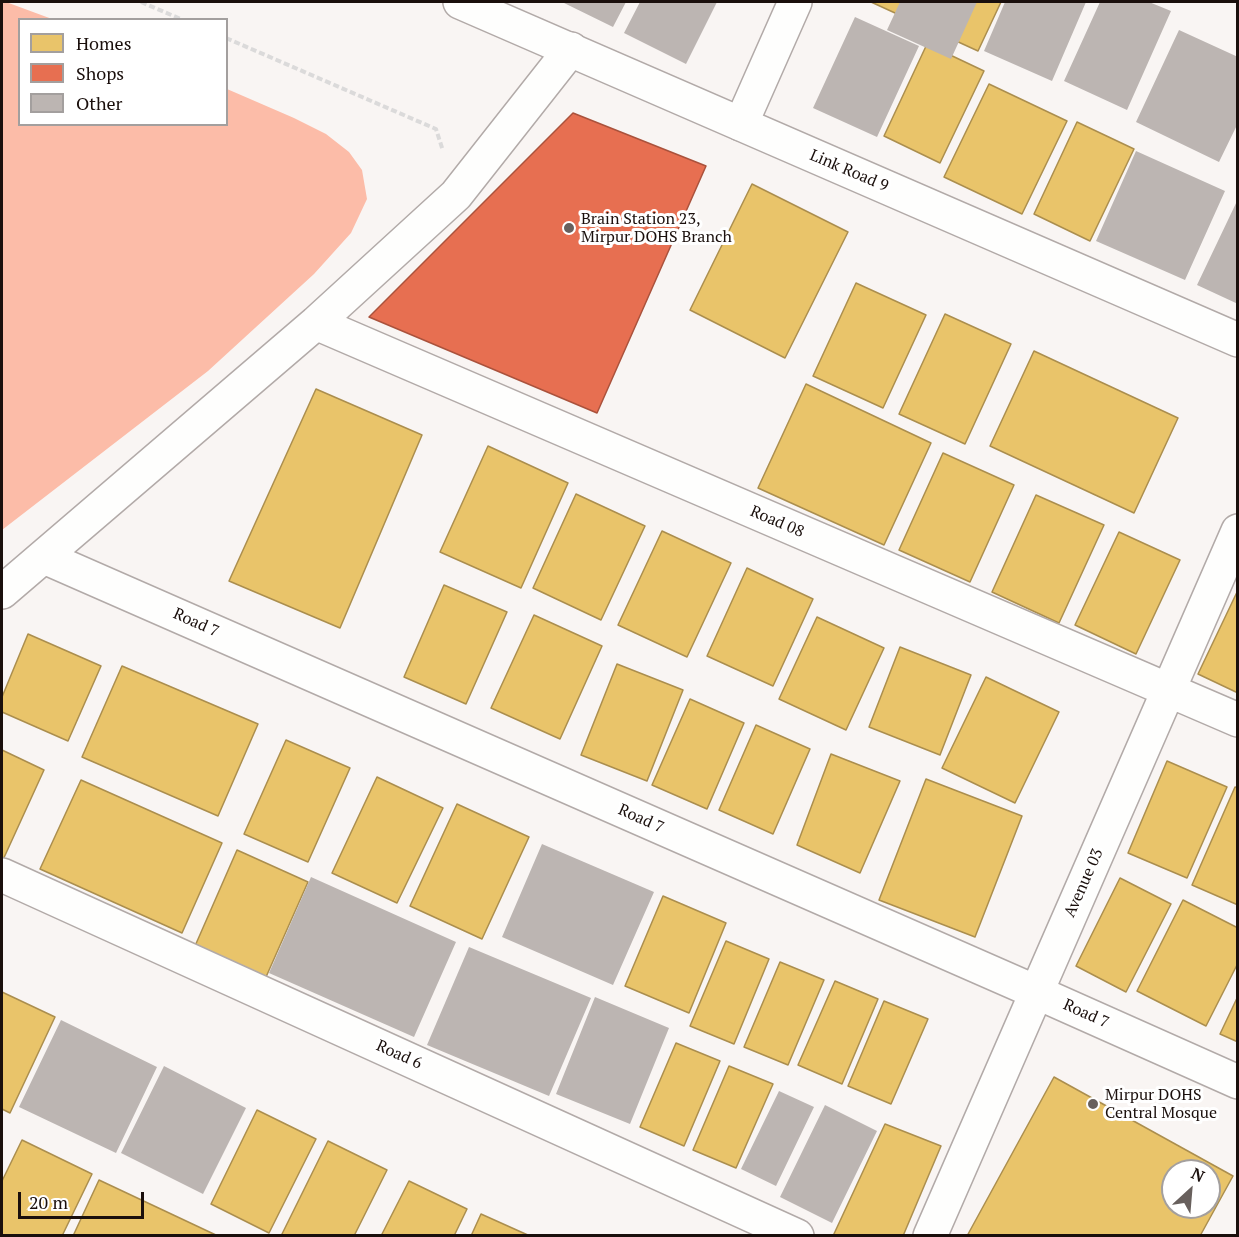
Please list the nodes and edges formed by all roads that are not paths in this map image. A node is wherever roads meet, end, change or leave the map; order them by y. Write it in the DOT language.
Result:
graph roads {
  1 [pos="460,2"];
  2 [pos="795,2"];
  3 [pos="571,49"];
  4 [pos="741,124"];
  5 [pos="316,323"];
  6 [pos="1238,340"];
  7 [pos="1238,531"];
  8 [pos="44,556"];
  9 [pos="2,592"];
  10 [pos="1168,690"];
  11 [pos="1238,720"];
  12 [pos="2,875"];
  13 [pos="1036,992"];
  14 [pos="1238,1082"];
  15 [pos="797,1236"];
  16 [pos="930,1236"];
  1 -- 3 [label="street, Link Road 9"];
  2 -- 4 [label="street"];
  3 -- 4 [label="street, Link Road 9"];
  3 -- 5 [label="street"];
  4 -- 6 [label="street, Link Road 9"];
  5 -- 8 [label="street"];
  5 -- 10 [label="street, Road 08"];
  7 -- 10 [label="street, Avenue 03"];
  8 -- 9 [label="street"];
  8 -- 13 [label="street, Road 7"];
  10 -- 11 [label="street, Road 08"];
  10 -- 13 [label="street, Avenue 03"];
  12 -- 15 [label="street, Road 6"];
  13 -- 14 [label="street, Road 7"];
  13 -- 16 [label="street, Avenue 03"];
}
